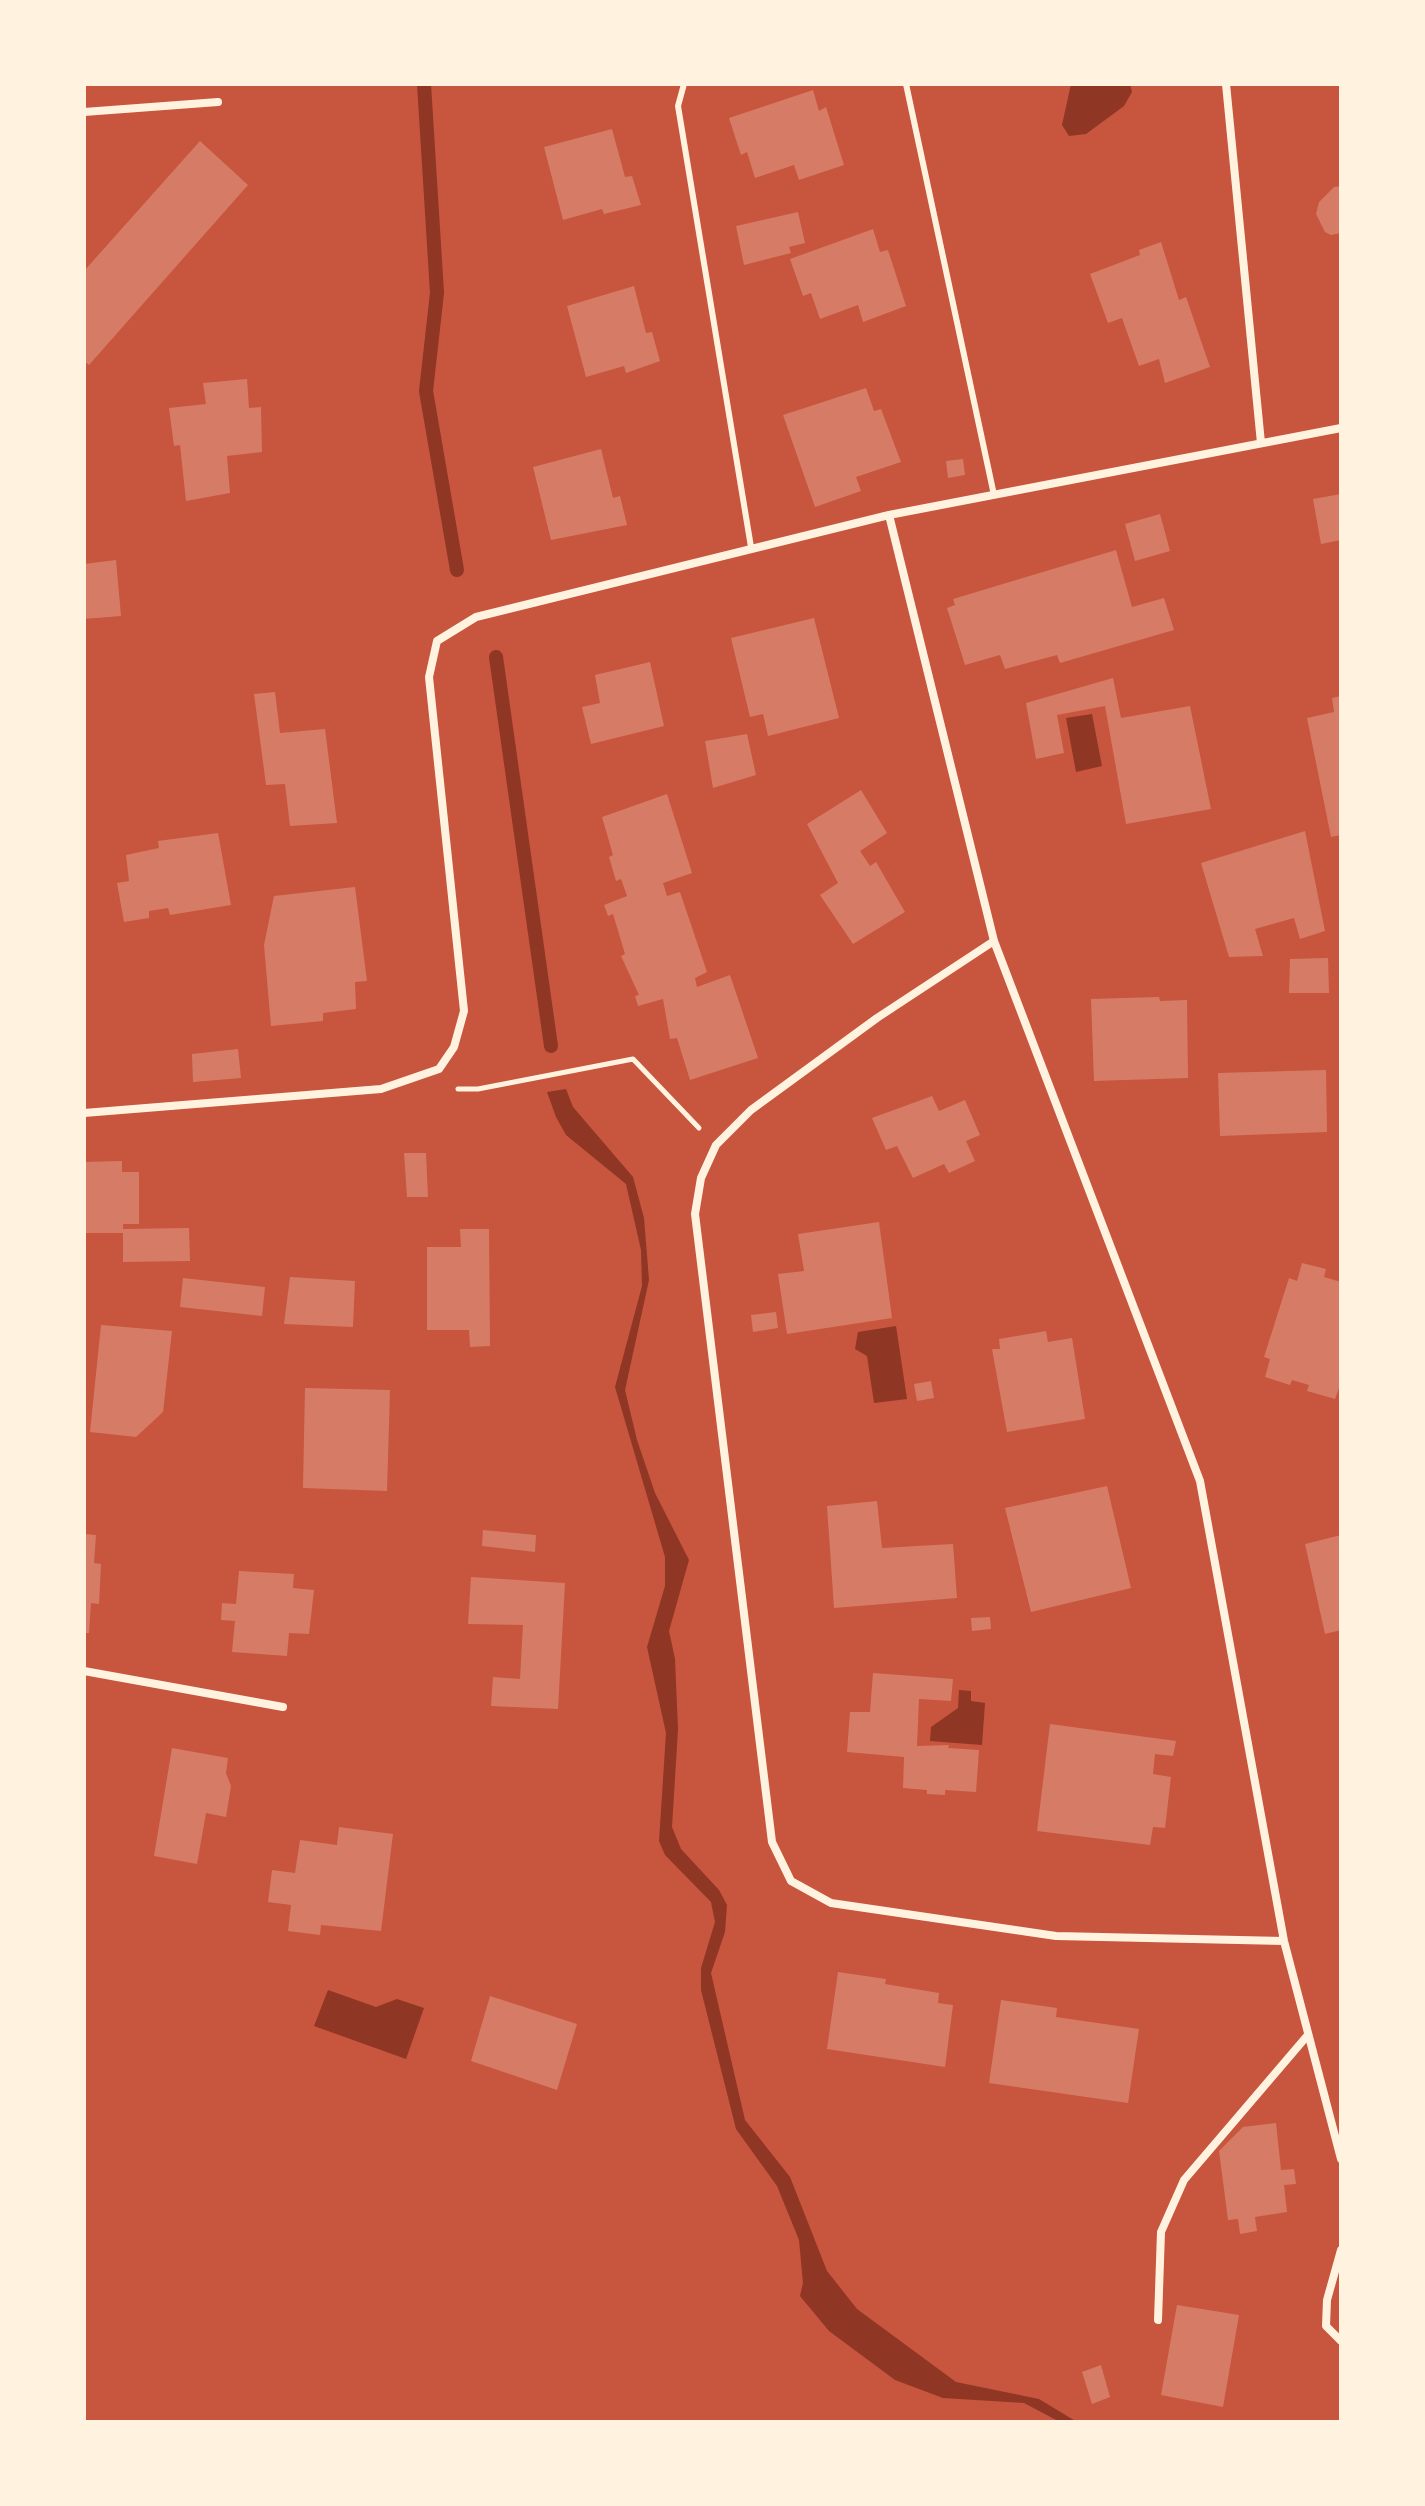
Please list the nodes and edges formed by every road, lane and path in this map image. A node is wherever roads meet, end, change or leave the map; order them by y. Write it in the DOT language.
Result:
graph roads {
  1 [pos="684,84"];
  2 [pos="906,84"];
  3 [pos="1226,84"];
  4 [pos="218,102"];
  5 [pos="84,112"];
  6 [pos="1341,428"];
  7 [pos="1261,443"];
  8 [pos="994,495"];
  9 [pos="889,515"];
  10 [pos="751,547"];
  11 [pos="994,941"];
  12 [pos="450,1089"];
  13 [pos="84,1113"];
  14 [pos="716,1145"];
  15 [pos="84,1671"];
  16 [pos="283,1707"];
  17 [pos="1284,1941"];
  18 [pos="1307,2036"];
  19 [pos="1341,2159"];
  20 [pos="1341,2250"];
  21 [pos="1158,2320"];
  22 [pos="1341,2341"];
  1 -- 10 [label="lane"];
  2 -- 8 [label="lane"];
  3 -- 7 [label="street"];
  4 -- 5 [label="street"];
  6 -- 7 [label="street"];
  7 -- 8 [label="street"];
  8 -- 9 [label="street"];
  9 -- 10 [label="street"];
  9 -- 11 [label="street"];
  10 -- 13 [label="street"];
  11 -- 14 [label="street"];
  11 -- 17 [label="street"];
  12 -- 14 [label="path"];
  14 -- 17 [label="street"];
  15 -- 16 [label="street"];
  17 -- 18 [label="street"];
  18 -- 19 [label="street"];
  18 -- 21 [label="street"];
  20 -- 22 [label="street"];
}
